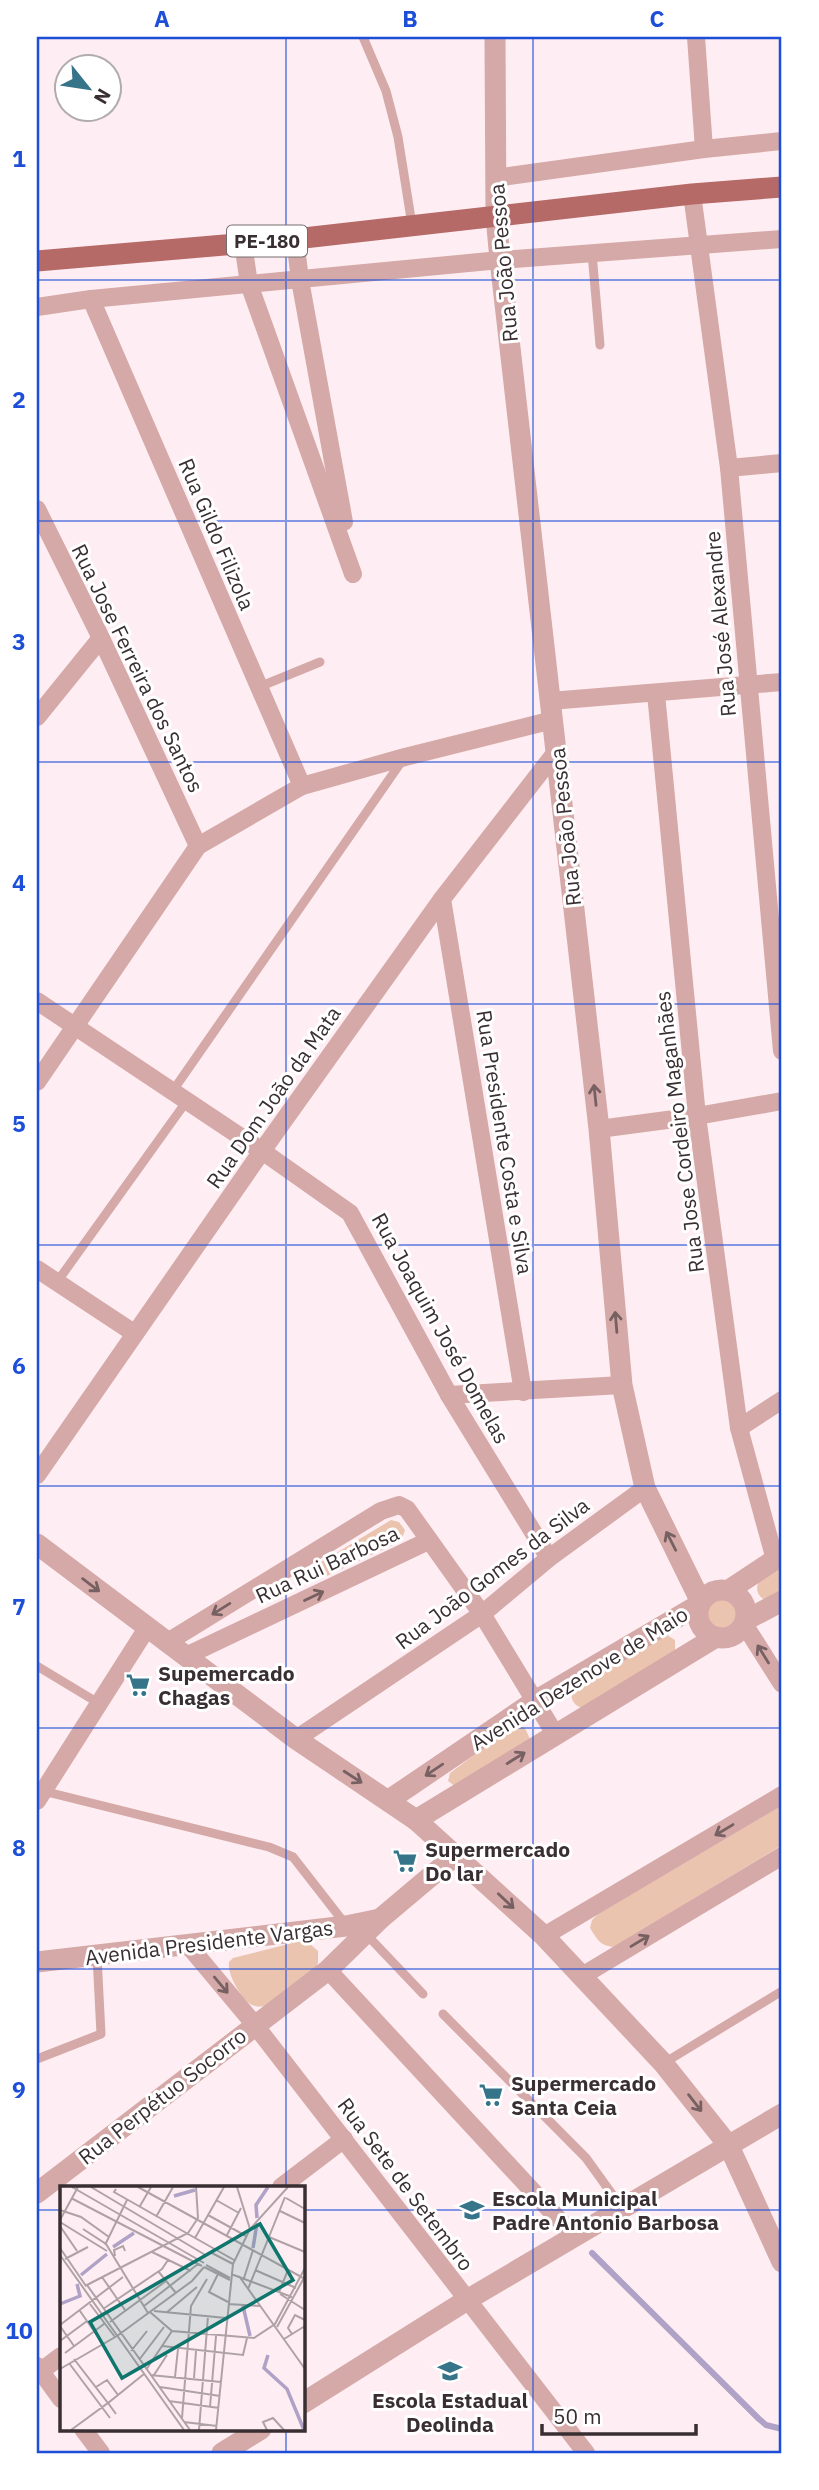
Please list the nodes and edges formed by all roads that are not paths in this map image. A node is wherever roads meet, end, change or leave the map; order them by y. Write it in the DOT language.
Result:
graph roads {
  1 [pos="363,37"];
  2 [pos="495,37"];
  3 [pos="695,37"];
  4 [pos="782,141"];
  5 [pos="704,149"];
  6 [pos="495,178"];
  7 [pos="782,187"];
  8 [pos="692,194"];
  9 [pos="496,216"];
  10 [pos="412,225"];
  11 [pos="295,239"];
  12 [pos="782,239"];
  13 [pos="243,243"];
  14 [pos="699,244"];
  15 [pos="592,253"];
  16 [pos="500,260"];
  17 [pos="37,261"];
  18 [pos="300,280"];
  19 [pos="249,284"];
  20 [pos="91,299"];
  21 [pos="37,307"];
  22 [pos="600,345"];
  23 [pos="782,463"];
  24 [pos="729,468"];
  25 [pos="37,509"];
  26 [pos="101,638"];
  27 [pos="320,662"];
  28 [pos="782,682"];
  29 [pos="748,685"];
  30 [pos="259,687"];
  31 [pos="656,694"];
  32 [pos="552,711"];
  33 [pos="37,717"];
  34 [pos="556,752"];
  35 [pos="405,757"];
  36 [pos="302,786"];
  37 [pos="198,846"];
  38 [pos="442,899"];
  39 [pos="37,1001"];
  40 [pos="75,1028"];
  41 [pos="782,1051"];
  42 [pos="37,1082"];
  43 [pos="179,1098"];
  44 [pos="782,1101"];
  45 [pos="696,1116"];
  46 [pos="599,1129"];
  47 [pos="262,1151"];
  48 [pos="37,1269"];
  49 [pos="57,1282"];
  50 [pos="134,1333"];
  51 [pos="622,1385"];
  52 [pos="523,1392"];
  53 [pos="449,1395"];
  54 [pos="782,1400"];
  55 [pos="739,1428"];
  56 [pos="37,1475"];
  57 [pos="645,1488"];
  58 [pos="428,1541"];
  59 [pos="37,1544"];
  60 [pos="549,1558"];
  61 [pos="778,1558"];
  62 [pos="729,1590"];
  63 [pos="782,1601"];
  64 [pos="701,1603"];
  65 [pos="482,1615"];
  66 [pos="745,1622"];
  67 [pos="147,1628"];
  68 [pos="716,1637"];
  69 [pos="166,1643"];
  70 [pos="186,1657"];
  71 [pos="37,1666"];
  72 [pos="782,1684"];
  73 [pos="535,1701"];
  74 [pos="100,1704"];
  75 [pos="555,1734"];
  76 [pos="296,1739"];
  77 [pos="782,1795"];
  78 [pos="40,1796"];
  79 [pos="389,1800"];
  80 [pos="416,1820"];
  81 [pos="456,1855"];
  82 [pos="782,1856"];
  83 [pos="364,1926"];
  84 [pos="544,1936"];
  85 [pos="188,1945"];
  86 [pos="97,1956"];
  87 [pos="37,1962"];
  88 [pos="328,1970"];
  89 [pos="582,1976"];
  90 [pos="782,1991"];
  91 [pos="423,1994"];
  92 [pos="443,2014"];
  93 [pos="255,2025"];
  94 [pos="37,2059"];
  95 [pos="663,2063"];
  96 [pos="782,2114"];
  97 [pos="344,2139"];
  98 [pos="729,2146"];
  99 [pos="282,2186"];
  100 [pos="37,2193"];
  101 [pos="623,2209"];
  102 [pos="575,2237"];
  103 [pos="780,2252"];
  104 [pos="467,2300"];
  105 [pos="60,2357"];
  106 [pos="38,2370"];
  107 [pos="60,2398"];
  108 [pos="304,2402"];
  109 [pos="84,2430"];
  110 [pos="259,2430"];
  111 [pos="101,2453"];
  112 [pos="222,2453"];
  113 [pos="586,2453"];
  1 -- 10 [label="lane"];
  2 -- 6 [label="street, Rua João Pessoa"];
  3 -- 5 [label="street"];
  4 -- 5 [label="street"];
  5 -- 6 [label="street"];
  6 -- 9 [label="street, Rua João Pessoa"];
  7 -- 8 [label="main road, PE-180"];
  8 -- 9 [label="main road, PE-180"];
  8 -- 14 [label="street, Rua José Alexandre"];
  9 -- 10 [label="main road, PE-180"];
  9 -- 16 [label="street, Rua João Pessoa"];
  10 -- 11 [label="main road, PE-180"];
  11 -- 13 [label="main road, PE-180"];
  11 -- 18 [label="street"];
  12 -- 14 [label="street"];
  13 -- 17 [label="main road, PE-180"];
  13 -- 19 [label="street"];
  14 -- 15 [label="street"];
  14 -- 24 [label="street, Rua José Alexandre"];
  15 -- 16 [label="street"];
  15 -- 22 [label="lane"];
  16 -- 18 [label="street"];
  16 -- 32 [label="street, Rua João Pessoa"];
  18 -- 19 [label="street"];
  18 -- 19 [label="street"];
  19 -- 20 [label="street"];
  20 -- 21 [label="street"];
  20 -- 30 [label="street, Rua Gildo Filizola"];
  23 -- 24 [label="street"];
  24 -- 29 [label="street, Rua José Alexandre"];
  25 -- 26 [label="street, Rua Jose Ferreira dos Santos"];
  26 -- 33 [label="street"];
  26 -- 37 [label="street, Rua Jose Ferreira dos Santos"];
  27 -- 30 [label="lane"];
  28 -- 29 [label="street"];
  29 -- 31 [label="street"];
  29 -- 41 [label="street, Rua José Alexandre"];
  30 -- 36 [label="street, Rua Gildo Filizola"];
  31 -- 32 [label="street"];
  31 -- 45 [label="street, Rua Jose Cordeiro Maganhães"];
  32 -- 34 [label="street, Rua João Pessoa"];
  32 -- 35 [label="street"];
  34 -- 38 [label="street, Rua Dom João da Mata"];
  46 -- 34 [label="street, Rua João Pessoa, one-way"];
  35 -- 36 [label="street"];
  35 -- 43 [label="lane"];
  36 -- 37 [label="street"];
  37 -- 40 [label="street"];
  38 -- 47 [label="street, Rua Dom João da Mata"];
  38 -- 52 [label="street, Rua Presidente Costa e Silva"];
  39 -- 40 [label="street, Rua Joaquim José Domelas"];
  40 -- 42 [label="street"];
  40 -- 43 [label="street, Rua Joaquim José Domelas"];
  43 -- 47 [label="street, Rua Joaquim José Domelas"];
  43 -- 49 [label="lane"];
  44 -- 45 [label="street"];
  45 -- 46 [label="street"];
  45 -- 55 [label="street, Rua Jose Cordeiro Maganhães"];
  51 -- 46 [label="street, Rua João Pessoa, one-way"];
  47 -- 50 [label="street, Rua Dom João da Mata"];
  47 -- 53 [label="street, Rua Joaquim José Domelas"];
  48 -- 49 [label="street"];
  49 -- 50 [label="street"];
  50 -- 56 [label="street, Rua Dom João da Mata"];
  51 -- 52 [label="street"];
  51 -- 57 [label="street, Rua João Pessoa"];
  52 -- 53 [label="street"];
  53 -- 60 [label="street, Rua Joaquim José Domelas"];
  54 -- 55 [label="street"];
  55 -- 61 [label="street, Rua Jose Cordeiro Maganhães"];
  57 -- 60 [label="street, Rua João Gomes da Silva"];
  64 -- 57 [label="street, Rua João Pessoa, one-way"];
  58 -- 65 [label="street, Rua Rui Barbosa"];
  58 -- 69 [label="street, Rua Rui Barbosa, one-way"];
  70 -- 58 [label="street, Rua Rui Barbosa, one-way"];
  59 -- 67 [label="street, one-way"];
  60 -- 65 [label="street, Rua João Gomes da Silva"];
  61 -- 62 [label="street"];
  62 -- 64 [label="street"];
  62 -- 66 [label="street"];
  63 -- 66 [label="street"];
  64 -- 68 [label="street"];
  64 -- 73 [label="street, Avenida Dezenove de Maio"];
  65 -- 73 [label="street, Rua Rui Barbosa"];
  65 -- 76 [label="street, Rua João Gomes da Silva"];
  66 -- 68 [label="street"];
  72 -- 66 [label="street, one-way"];
  67 -- 69 [label="street"];
  67 -- 74 [label="street"];
  68 -- 75 [label="street, Avenida Dezenove de Maio"];
  69 -- 70 [label="street"];
  70 -- 76 [label="street"];
  71 -- 74 [label="lane"];
  73 -- 75 [label="street, Rua Rui Barbosa"];
  73 -- 79 [label="street, Avenida Dezenove de Maio, one-way"];
  74 -- 78 [label="street"];
  80 -- 75 [label="street, Avenida Dezenove de Maio, one-way"];
  76 -- 79 [label="street, one-way"];
  77 -- 84 [label="street, one-way"];
  78 -- 83 [label="lane"];
  79 -- 80 [label="street"];
  80 -- 81 [label="street"];
  81 -- 83 [label="street, Rua Perpétuo Socorro"];
  81 -- 84 [label="street, one-way"];
  89 -- 82 [label="street, one-way"];
  83 -- 85 [label="street, Avenida Presidente Vargas"];
  83 -- 88 [label="street, Rua Perpétuo Socorro"];
  83 -- 91 [label="lane"];
  84 -- 89 [label="street"];
  85 -- 86 [label="street, Avenida Presidente Vargas"];
  85 -- 93 [label="street, Rua Sete de Setembro, one-way"];
  86 -- 87 [label="street, Avenida Presidente Vargas"];
  86 -- 94 [label="lane"];
  88 -- 93 [label="street, Rua Perpétuo Socorro"];
  88 -- 102 [label="street"];
  89 -- 95 [label="street"];
  90 -- 95 [label="lane"];
  92 -- 101 [label="lane"];
  93 -- 97 [label="street, Rua Sete de Setembro"];
  93 -- 100 [label="street, Rua Perpétuo Socorro"];
  95 -- 98 [label="street, one-way"];
  96 -- 98 [label="street"];
  97 -- 99 [label="street"];
  97 -- 104 [label="street, Rua Sete de Setembro"];
  98 -- 101 [label="street"];
  98 -- 103 [label="street"];
  101 -- 102 [label="street"];
  102 -- 104 [label="street"];
  104 -- 108 [label="street"];
  104 -- 113 [label="street, Rua Sete de Setembro"];
  105 -- 106 [label="street"];
  106 -- 107 [label="street"];
  109 -- 111 [label="street"];
  110 -- 112 [label="street"];
}
